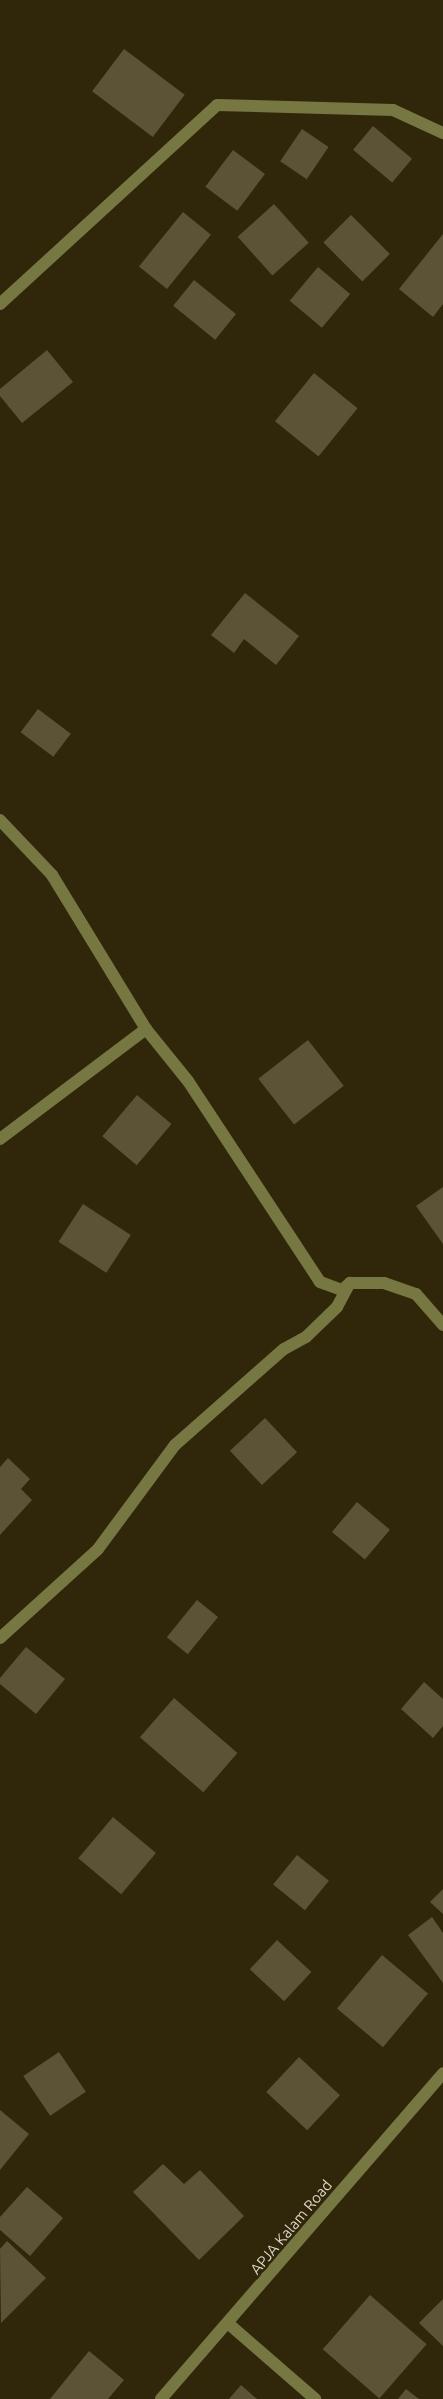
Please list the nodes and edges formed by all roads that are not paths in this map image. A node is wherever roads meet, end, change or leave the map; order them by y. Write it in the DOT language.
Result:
graph roads {
  1 [pos="443,133"];
  2 [pos="0,304"];
  3 [pos="0,820"];
  4 [pos="146,1029"];
  5 [pos="0,1139"];
  6 [pos="350,1284"];
  7 [pos="443,1325"];
  8 [pos="0,1638"];
  9 [pos="443,2072"];
  10 [pos="230,2325"];
  11 [pos="162,2399"];
  12 [pos="315,2399"];
  1 -- 2 [label="street"];
  3 -- 4 [label="street"];
  4 -- 5 [label="street"];
  4 -- 6 [label="street"];
  6 -- 7 [label="street"];
  6 -- 8 [label="street"];
  9 -- 10 [label="street, APJA Kalam Road"];
  10 -- 11 [label="street, APJA Kalam Road"];
  10 -- 12 [label="street"];
}
